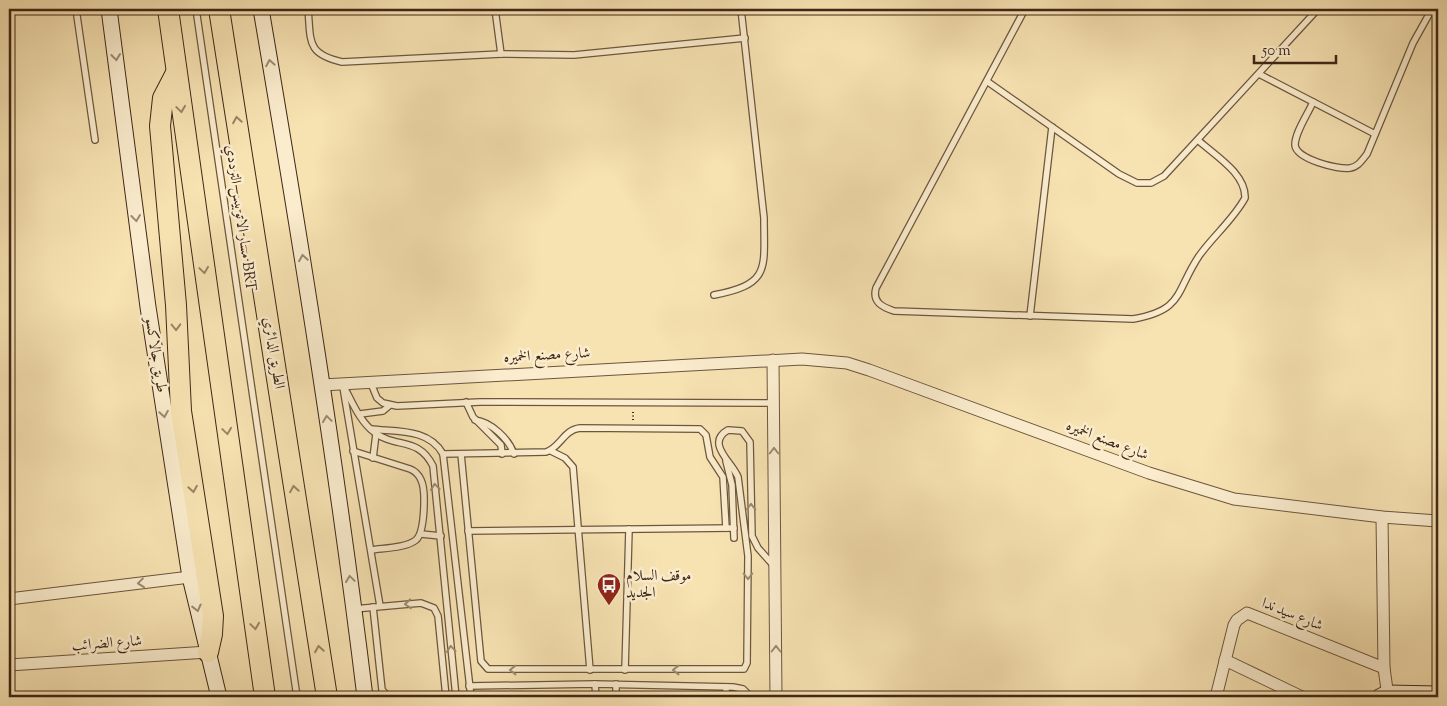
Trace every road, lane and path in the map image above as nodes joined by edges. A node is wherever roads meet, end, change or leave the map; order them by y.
1 (76, 9) edge
2 (109, 9) edge
3 (168, 9) edge
4 (196, 9) edge
5 (220, 9) edge
6 (261, 9) edge
7 (308, 9) edge
8 (495, 9) edge
9 (742, 9) edge
10 (1025, 9) edge
11 (1318, 9) edge
12 (1432, 9) edge
13 (745, 38) junction
14 (501, 54) junction
15 (176, 73) junction
16 (1260, 74) junction
17 (988, 82) junction
18 (1314, 102) junction
19 (1052, 127) junction
20 (1375, 134) junction
21 (95, 140) dead end
22 (1199, 140) junction
23 (714, 295) dead end
24 (1030, 316) junction
25 (773, 360) junction
26 (370, 381) junction
27 (342, 383) junction
28 (322, 385) junction
29 (466, 402) junction
30 (634, 402) junction
31 (774, 403) junction
32 (390, 406) junction
33 (360, 414) junction
34 (475, 420) junction
35 (632, 428) junction
36 (370, 429) junction
37 (376, 434) junction
38 (353, 451) junction
39 (551, 451) junction
40 (443, 454) junction
41 (461, 454) junction
42 (502, 454) junction
43 (514, 454) junction
44 (373, 458) junction
45 (725, 458) junction
46 (733, 497) junction
47 (740, 497) junction
48 (1382, 517) junction
49 (1438, 521) edge
50 (726, 528) junction
51 (734, 528) junction
52 (629, 529) junction
53 (468, 530) junction
54 (577, 530) junction
55 (420, 534) junction
56 (440, 536) junction
57 (734, 538) dead end
58 (371, 550) junction
59 (775, 566) junction
60 (190, 577) junction
61 (9, 599) edge
62 (380, 606) junction
63 (373, 607) junction
64 (354, 609) junction
65 (208, 652) junction
66 (1226, 660) junction
67 (9, 665) edge
68 (1384, 668) junction
69 (590, 670) junction
70 (625, 670) junction
71 (595, 684) junction
72 (616, 684) junction
73 (469, 686) junction
74 (726, 687) junction
75 (1438, 694) edge
76 (1385, 696) edge
77 (219, 697) edge
78 (265, 697) edge
79 (297, 697) edge
80 (327, 697) edge
81 (365, 697) edge
82 (401, 697) edge
83 (446, 697) edge
84 (456, 697) edge
85 (470, 697) edge
86 (596, 697) edge
87 (616, 697) edge
88 (726, 697) edge
89 (751, 697) edge
90 (776, 697) edge
91 (1216, 697) edge
92 (1302, 697) edge

1 - 21 lane
2 -> 60 street, طريق جالاكسو
3 - 15 highway
4 - 79 lane, مسار الاتوبيس الترددي BRT
80 -> 5 highway, الطريق الدائري
28 -> 6 street
7 - 14 lane
8 - 14 lane
9 - 13 lane
10 - 17 lane
11 - 16 lane
12 - 20 lane
13 - 14 lane
13 - 23 lane
15 -> 65 highway
15 -> 78 highway
16 - 18 lane
16 - 22 lane
17 - 19 lane
17 - 24 lane
18 - 20 lane
18 - 20 lane
19 - 22 lane
19 - 24 lane
22 - 24 lane
25 - 26 street, شارع مصنع الخميره
25 - 31 street
25 - 48 street, شارع مصنع الخميره
26 - 27 street, شارع مصنع الخميره
26 - 32 lane
27 - 28 street, شارع مصنع الخميره
27 - 33 lane
27 - 38 lane
64 -> 28 street
29 - 30 lane
29 - 32 lane
29 - 34 lane
30 - 31 lane
30 - 35 path
59 -> 31 street
32 - 33 lane
33 - 36 lane
34 - 42 lane
34 - 43 lane
35 - 39 lane
35 - 50 lane
36 - 37 lane
36 - 40 lane
37 - 44 lane
56 -> 37 lane
38 - 44 lane
38 - 58 lane
39 - 43 lane
39 - 54 lane
40 - 41 lane
40 - 73 lane
41 - 42 lane
41 - 53 lane
42 - 43 lane
44 - 55 lane
45 - 46 lane
45 - 47 lane
59 -> 45 lane
46 - 47 lane
46 - 51 lane
47 -> 70 lane
48 - 49 street, شارع مصنع الخميره
48 - 68 street
50 - 51 lane
50 - 52 lane
51 - 57 lane
52 - 54 lane
52 - 70 lane
53 - 54 lane
69 -> 53 lane
54 - 69 lane
55 - 56 lane
55 - 58 lane
84 -> 56 lane
58 - 62 lane
90 -> 59 street
60 -> 61 street
60 -> 65 street, طريق جالاكسو
62 - 63 lane
83 -> 62 lane
63 - 64 lane
63 - 82 lane
64 - 81 street
65 - 67 street, شارع الضرائب
65 - 77 street, طريق جالاكسو
66 - 68 street, شارع سيد ندا
66 - 91 street, شارع سيد ندا
66 - 92 street
68 - 76 street
69 - 70 lane
71 - 72 lane
71 - 73 lane
71 - 86 lane
72 - 74 lane
72 - 87 lane
73 - 85 lane
74 - 88 lane
74 - 89 lane
75 - 76 street

